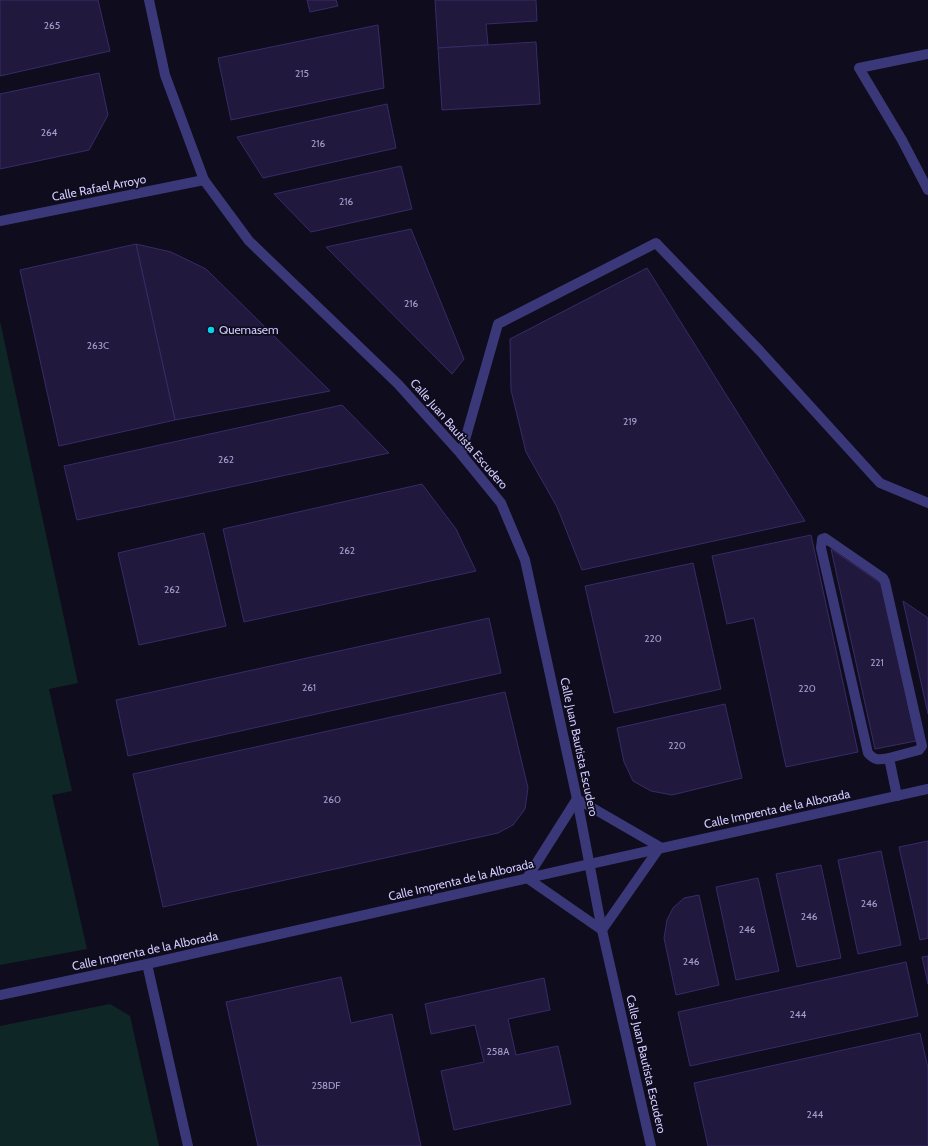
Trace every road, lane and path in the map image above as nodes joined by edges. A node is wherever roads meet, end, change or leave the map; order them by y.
1 (149, 0) edge
2 (928, 54) edge
3 (204, 180) junction
4 (928, 190) edge
5 (0, 220) edge
6 (461, 454) junction
7 (928, 503) edge
8 (889, 758) junction
9 (928, 789) edge
10 (897, 796) junction
11 (577, 799) junction
12 (660, 847) junction
13 (590, 864) junction
14 (527, 878) junction
15 (602, 930) junction
16 (147, 964) junction
17 (0, 996) edge
18 (188, 1146) edge
19 (651, 1146) edge

1 - 3 street, Calle Juan Bautista Escudero
2 - 4 street
3 - 5 street, Calle Rafael Arroyo
3 - 6 street, Calle Juan Bautista Escudero
6 - 7 street
6 - 11 street, Calle Juan Bautista Escudero
8 - 8 street
8 - 10 street
9 - 10 street, Calle Imprenta de la Alborada
10 - 12 street, Calle Imprenta de la Alborada
11 - 12 street
11 - 13 street, Calle Juan Bautista Escudero
11 - 14 street
12 - 13 street, Calle Imprenta de la Alborada
12 - 15 street
13 - 14 street, Calle Imprenta de la Alborada
13 - 15 street, Calle Juan Bautista Escudero
14 - 15 street
14 - 16 street, Calle Imprenta de la Alborada
15 - 19 street, Calle Juan Bautista Escudero
16 - 17 street, Calle Imprenta de la Alborada
16 - 18 street

